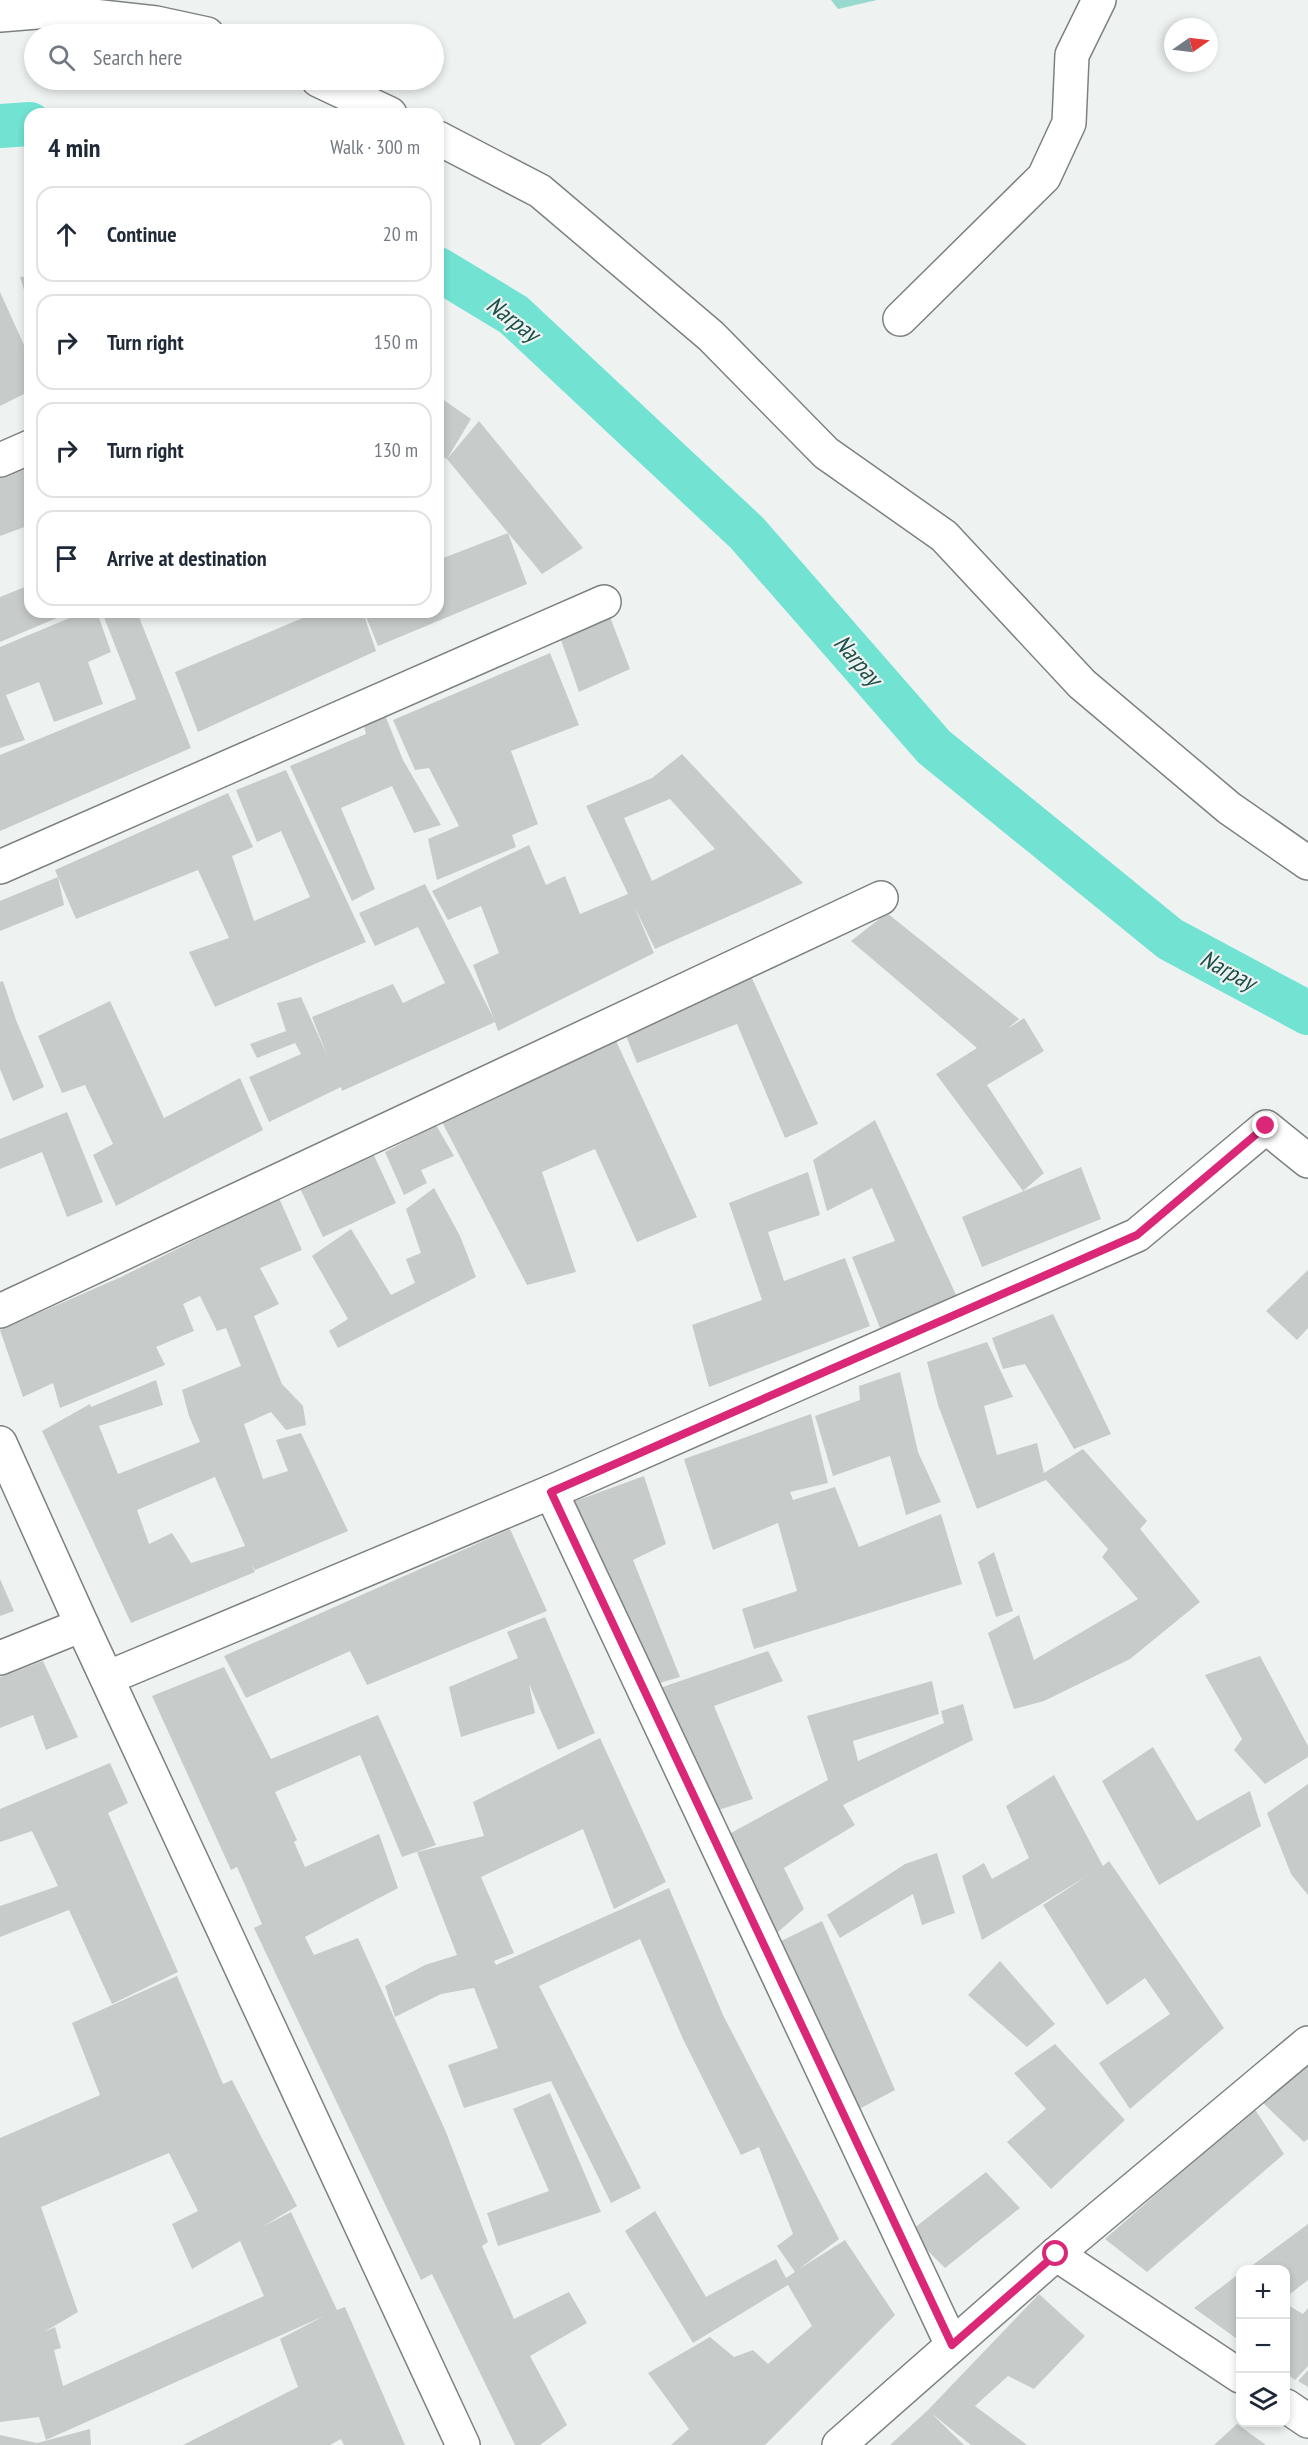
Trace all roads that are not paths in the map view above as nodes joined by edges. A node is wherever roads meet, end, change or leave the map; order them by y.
1 (1099, 0) edge
2 (0, 15) edge
3 (156, 24) edge
4 (339, 90) edge
5 (377, 108) edge
6 (444, 141) edge
7 (900, 319) dead end
8 (24, 449) edge
9 (0, 459) edge
10 (604, 602) dead end
11 (1308, 863) edge
12 (0, 867) edge
13 (881, 898) dead end
14 (1308, 1161) edge
15 (0, 1311) edge
16 (0, 1443) edge
17 (551, 1492) junction
18 (82, 1625) junction
19 (0, 1658) edge
20 (106, 1678) junction
21 (1308, 2043) edge
22 (1056, 2254) junction
23 (952, 2345) junction
24 (1236, 2373) edge
25 (1290, 2409) edge
26 (1308, 2421) edge
27 (462, 2445) edge
28 (839, 2445) edge

1 - 7 street
2 - 3 street
4 - 5 street
6 - 11 street
8 - 9 street
10 - 12 street
13 - 15 street
14 - 17 street
16 - 18 street
17 - 20 street
17 - 23 street
18 - 19 street
18 - 20 street
20 - 27 street
21 - 22 street
22 - 23 street
22 - 24 street
23 - 28 street
25 - 26 street

